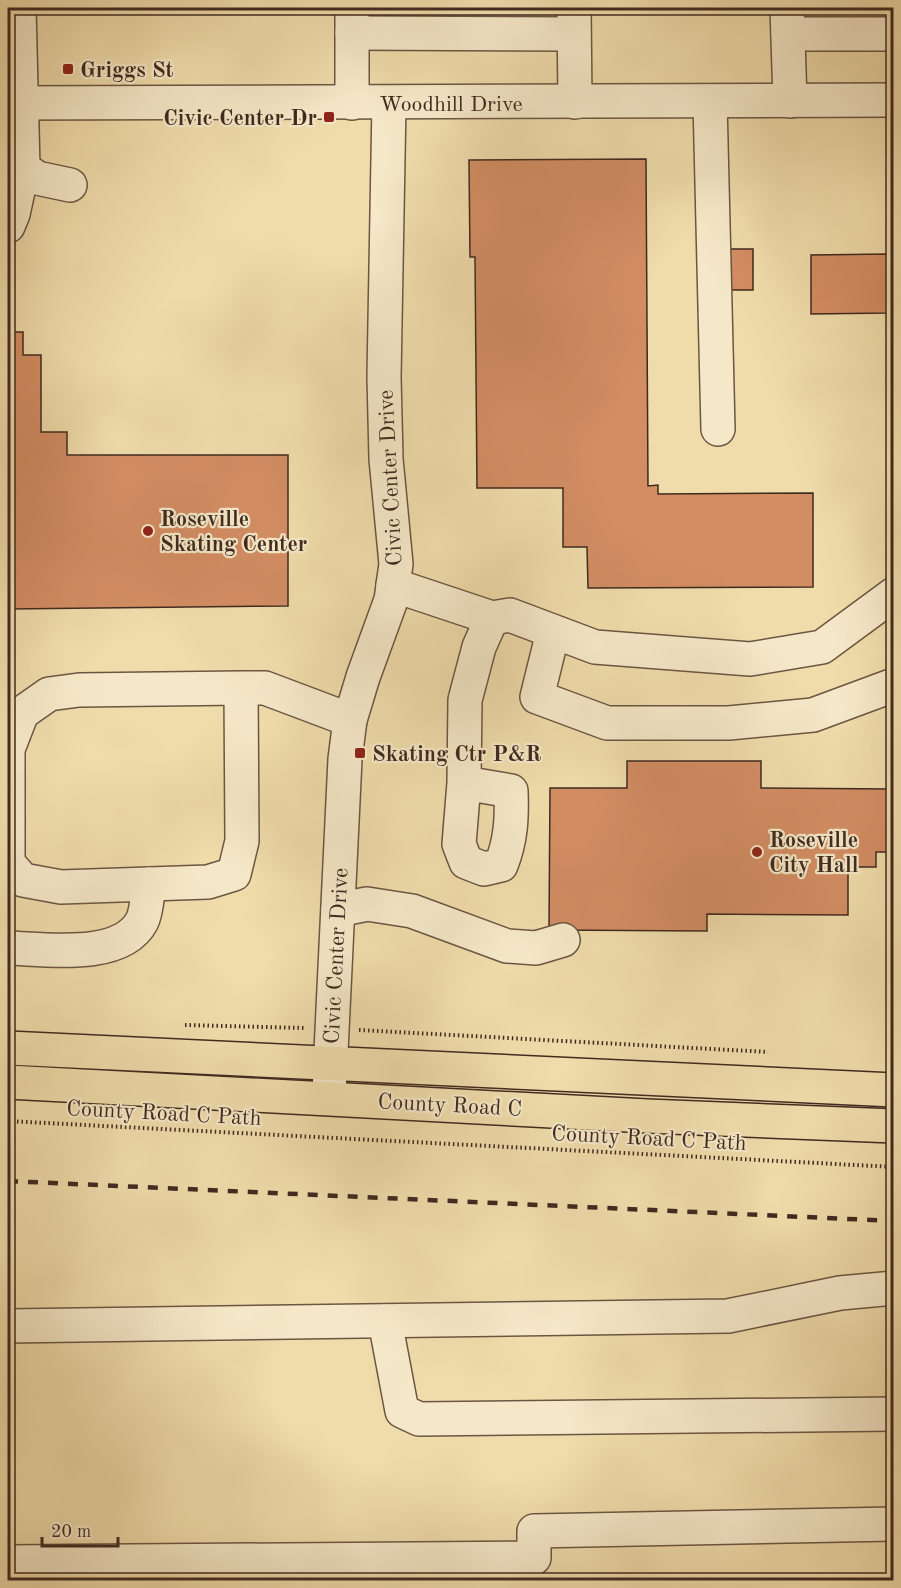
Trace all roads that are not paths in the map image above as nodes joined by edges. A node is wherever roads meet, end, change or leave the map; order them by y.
1 (19, 8) edge
2 (352, 20) edge
3 (574, 21) edge
4 (787, 21) edge
5 (894, 34) edge
6 (894, 100) edge
7 (710, 101) junction
8 (790, 101) junction
9 (575, 102) junction
10 (14, 103) edge
11 (352, 103) junction
12 (389, 103) junction
13 (22, 168) junction
14 (70, 185) dead end
15 (8, 225) edge
16 (718, 429) dead end
17 (393, 585) junction
18 (894, 594) edge
19 (492, 618) junction
20 (553, 632) junction
21 (894, 685) edge
22 (241, 688) junction
23 (350, 720) junction
24 (8, 749) edge
25 (464, 783) dead end
26 (149, 884) junction
27 (338, 910) junction
28 (563, 940) dead end
29 (8, 948) edge
30 (8, 1048) edge
31 (331, 1063) junction
32 (8, 1082) edge
33 (894, 1090) edge
34 (328, 1098) junction
35 (894, 1126) edge
36 (894, 1288) edge
37 (385, 1321) junction
38 (8, 1326) edge
39 (894, 1414) edge
40 (894, 1524) edge
41 (8, 1562) edge
42 (477, 1569) edge

1 - 10 street
2 - 3 street
2 - 11 street
3 - 9 street
4 - 5 street
4 - 8 street
6 - 8 street, Woodhill Drive
7 - 8 street, Woodhill Drive
7 - 9 street, Woodhill Drive
7 - 16 street
9 - 12 street, Woodhill Drive
10 - 11 street, Woodhill Drive
10 - 13 street
11 - 12 street, Woodhill Drive
12 - 17 street, Civic Center Drive
13 - 14 street
13 - 15 street
17 - 19 street
17 - 23 street, Civic Center Drive
18 - 20 street
19 - 20 street
19 - 25 street
20 - 21 street
22 - 23 street
22 - 24 street
22 - 26 street
23 - 27 street, Civic Center Drive
24 - 26 street
26 - 29 street
27 - 28 street
27 - 31 street, Civic Center Drive
30 - 31 main road, County Road C
31 - 33 main road, County Road C
31 - 34 street, Civic Center Drive
32 - 34 main road, County Road C
34 - 35 main road, County Road C
36 - 37 street
37 - 38 street
37 - 39 street
40 - 42 street
41 - 42 street

